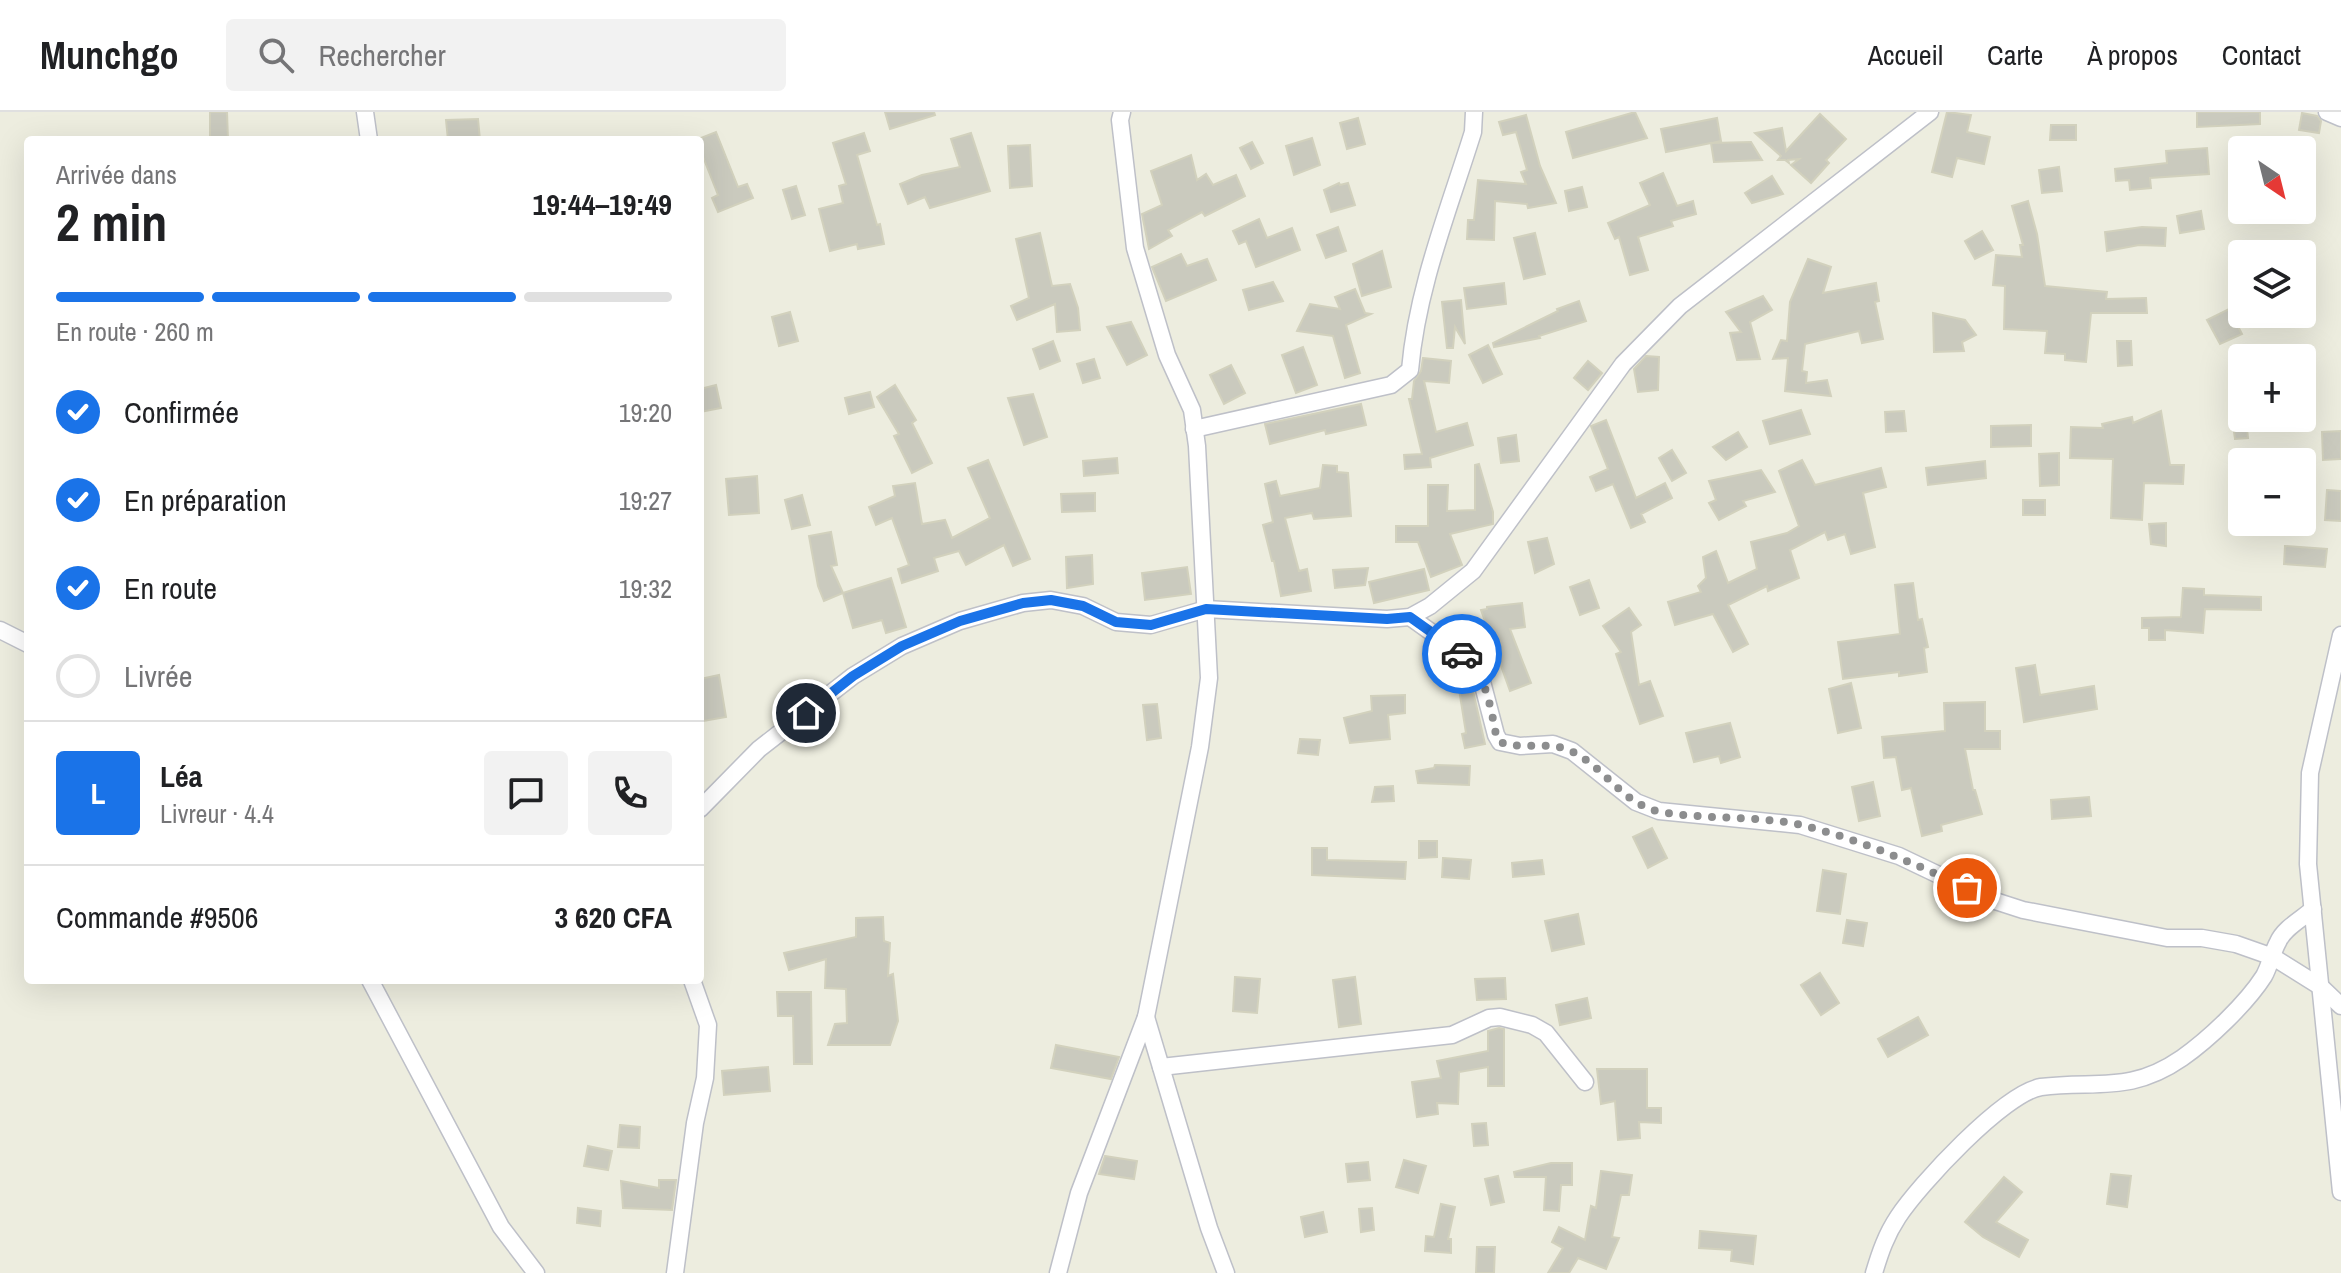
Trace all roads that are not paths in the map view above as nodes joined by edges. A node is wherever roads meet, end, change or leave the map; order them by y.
1 (365, 112) edge
2 (1122, 112) edge
3 (1474, 112) edge
4 (1930, 112) edge
5 (2327, 112) edge
6 (2341, 118) edge
7 (368, 136) edge
8 (1194, 429) junction
9 (1206, 609) junction
10 (1410, 617) junction
11 (0, 630) edge
12 (2341, 635) edge
13 (24, 642) edge
14 (704, 805) edge
15 (2313, 909) junction
16 (2273, 957) junction
17 (372, 984) edge
18 (693, 984) edge
19 (2321, 987) junction
20 (2341, 1006) edge
21 (1146, 1017) junction
22 (1161, 1067) junction
23 (1585, 1082) dead end
24 (2341, 1192) edge
25 (536, 1273) edge
26 (675, 1273) edge
27 (1058, 1273) edge
28 (1226, 1273) edge
29 (1874, 1273) edge

1 - 7 street
2 - 8 street
3 - 8 street
4 - 10 street
5 - 6 street
8 - 9 street
9 - 10 street
9 - 14 street
9 - 21 street
10 - 16 street
11 - 13 street
12 - 15 street
15 - 16 street
15 - 19 street
16 - 19 street
16 - 29 street
17 - 25 street
18 - 26 street
19 - 20 street
19 - 24 street
21 - 22 street
21 - 27 street
22 - 23 street
22 - 28 street

